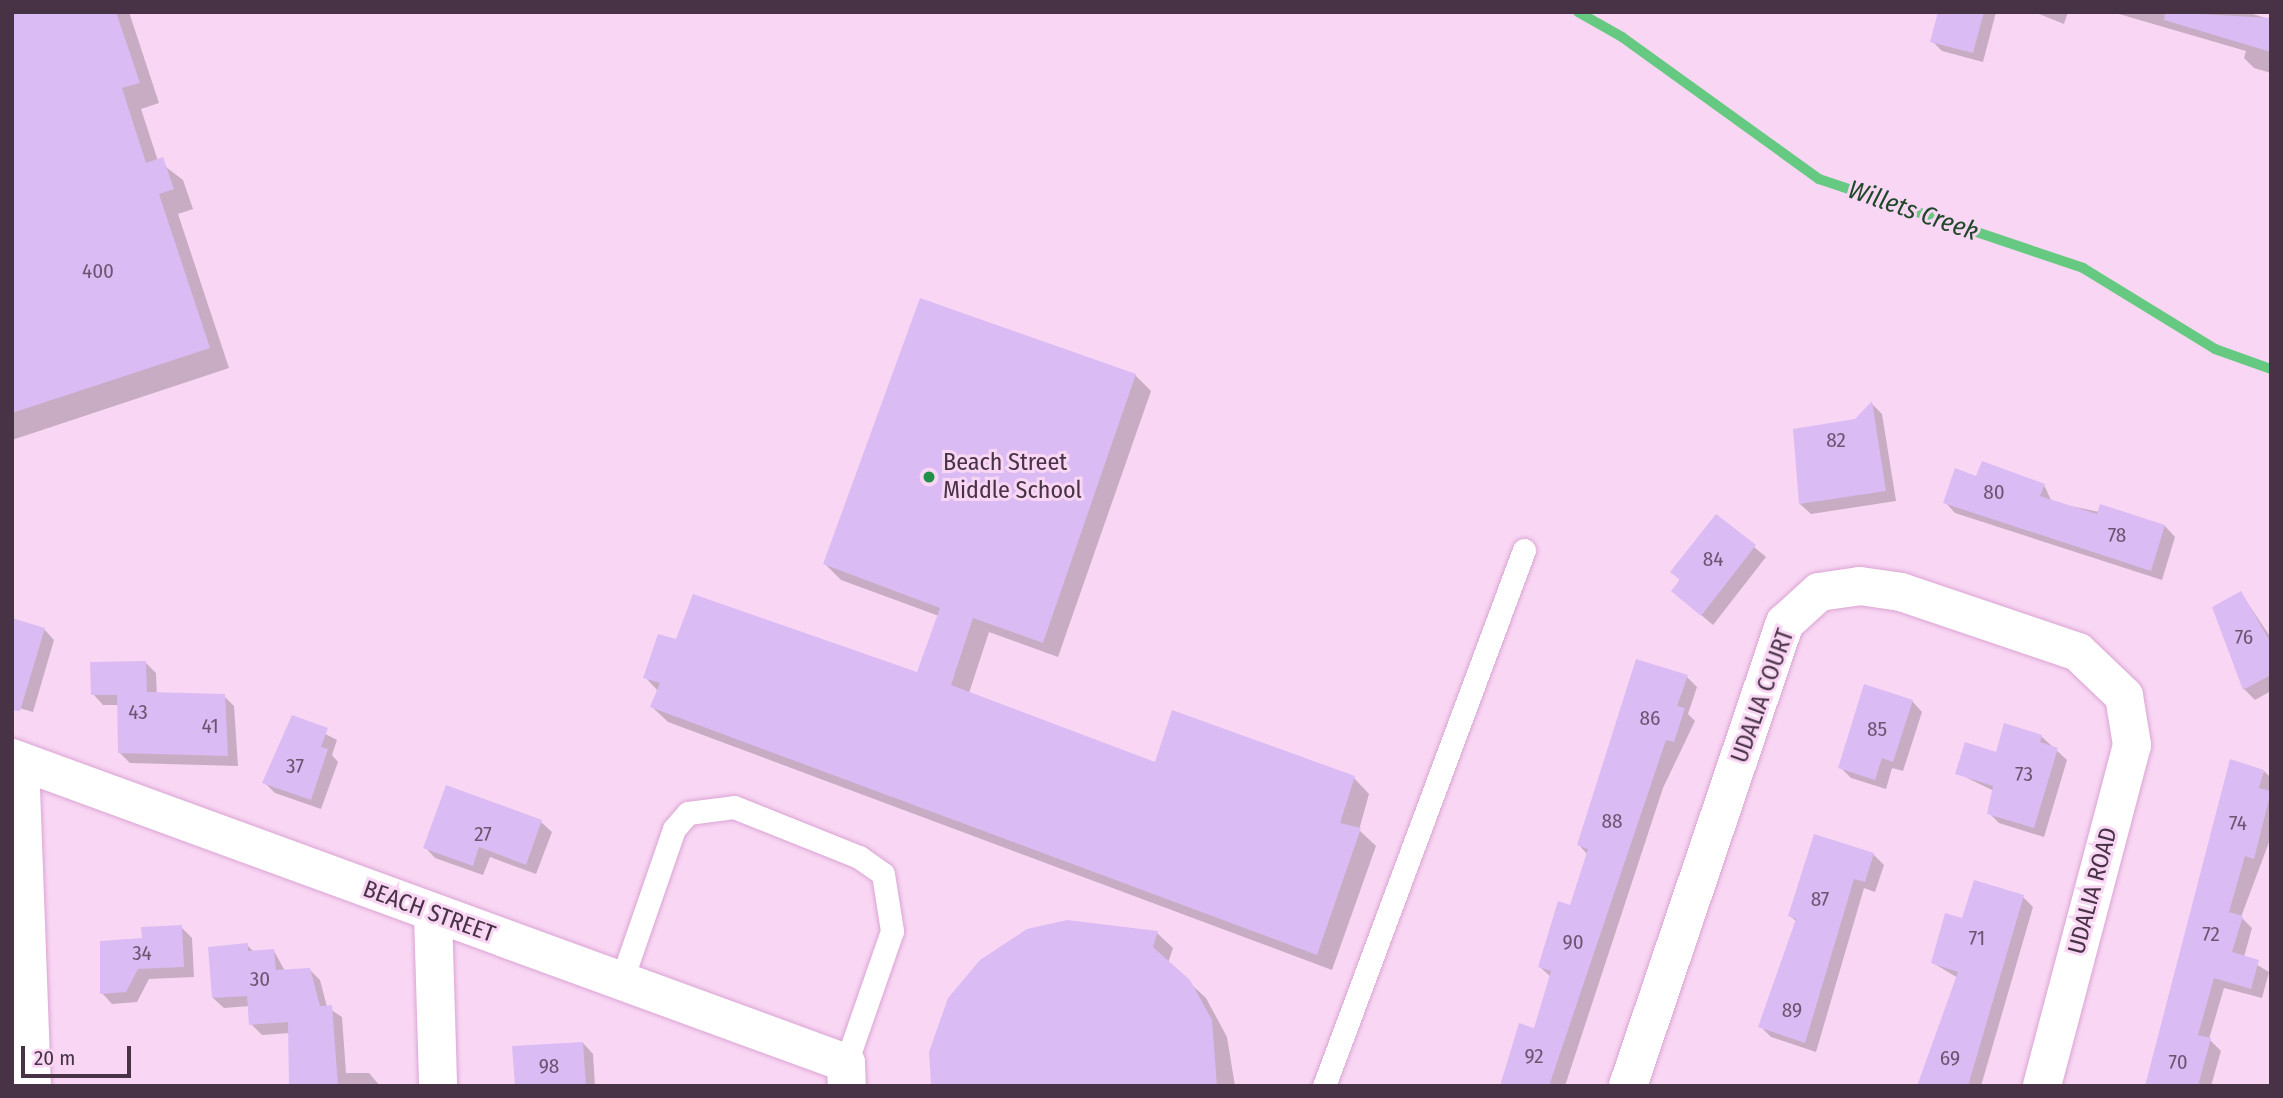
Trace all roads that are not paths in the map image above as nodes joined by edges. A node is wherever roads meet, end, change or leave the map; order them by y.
1 (1524, 550) dead end
2 (2124, 696) joint
3 (16, 759) edge
4 (433, 914) junction
5 (621, 982) junction
6 (847, 1074) edge
7 (32, 1086) edge
8 (438, 1086) edge
9 (1324, 1086) edge
10 (1628, 1086) edge
11 (2042, 1086) edge

1 - 9 lane
2 - 10 street, UDALIA COURT
2 - 11 street, UDALIA ROAD
3 - 4 street, BEACH STREET
3 - 7 street
4 - 5 street, BEACH STREET
4 - 8 street
5 - 6 street, BEACH STREET
5 - 6 lane

